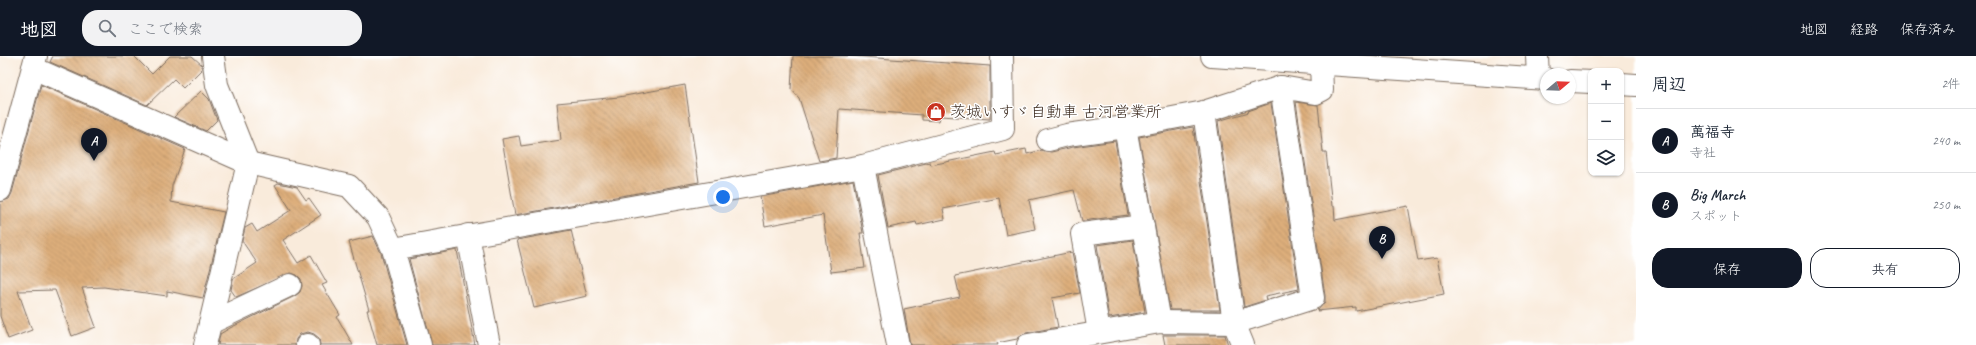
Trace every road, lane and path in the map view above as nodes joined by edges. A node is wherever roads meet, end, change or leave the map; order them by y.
1 (213, 56) edge
2 (1002, 56) edge
3 (1212, 56) edge
4 (1537, 56) edge
5 (34, 62) edge
6 (1322, 63) junction
7 (1540, 69) edge
8 (1540, 78) edge
9 (1576, 81) edge
10 (1588, 82) edge
11 (1624, 84) edge
12 (1636, 85) edge
13 (1281, 87) junction
14 (1204, 112) junction
15 (1125, 127) junction
16 (1048, 140) dead end
17 (248, 163) junction
18 (863, 166) junction
19 (0, 190) edge
20 (1143, 226) junction
21 (468, 235) junction
22 (393, 249) junction
23 (290, 285) dead end
24 (1160, 322) junction
25 (210, 323) junction
26 (1234, 323) junction
27 (1099, 332) junction
28 (1070, 341) edge
29 (205, 345) edge
30 (420, 345) edge
31 (490, 345) edge
32 (898, 345) edge
33 (1028, 345) edge
34 (1243, 345) edge

1 - 17 main road
2 - 18 main road
3 - 6 main road
4 - 7 main road
5 - 17 main road
5 - 19 main road
6 - 8 main road
6 - 13 main road
9 - 10 main road
11 - 12 main road
13 - 14 main road
13 - 26 main road
14 - 15 main road
14 - 26 main road
15 - 16 main road
15 - 20 main road
17 - 22 main road
17 - 25 main road
18 - 21 main road
18 - 32 main road
20 - 24 main road
20 - 27 main road
21 - 22 main road
21 - 31 main road
22 - 30 main road
23 - 25 main road
24 - 26 main road
24 - 27 main road
25 - 29 main road
26 - 34 main road
27 - 28 main road
28 - 33 main road

